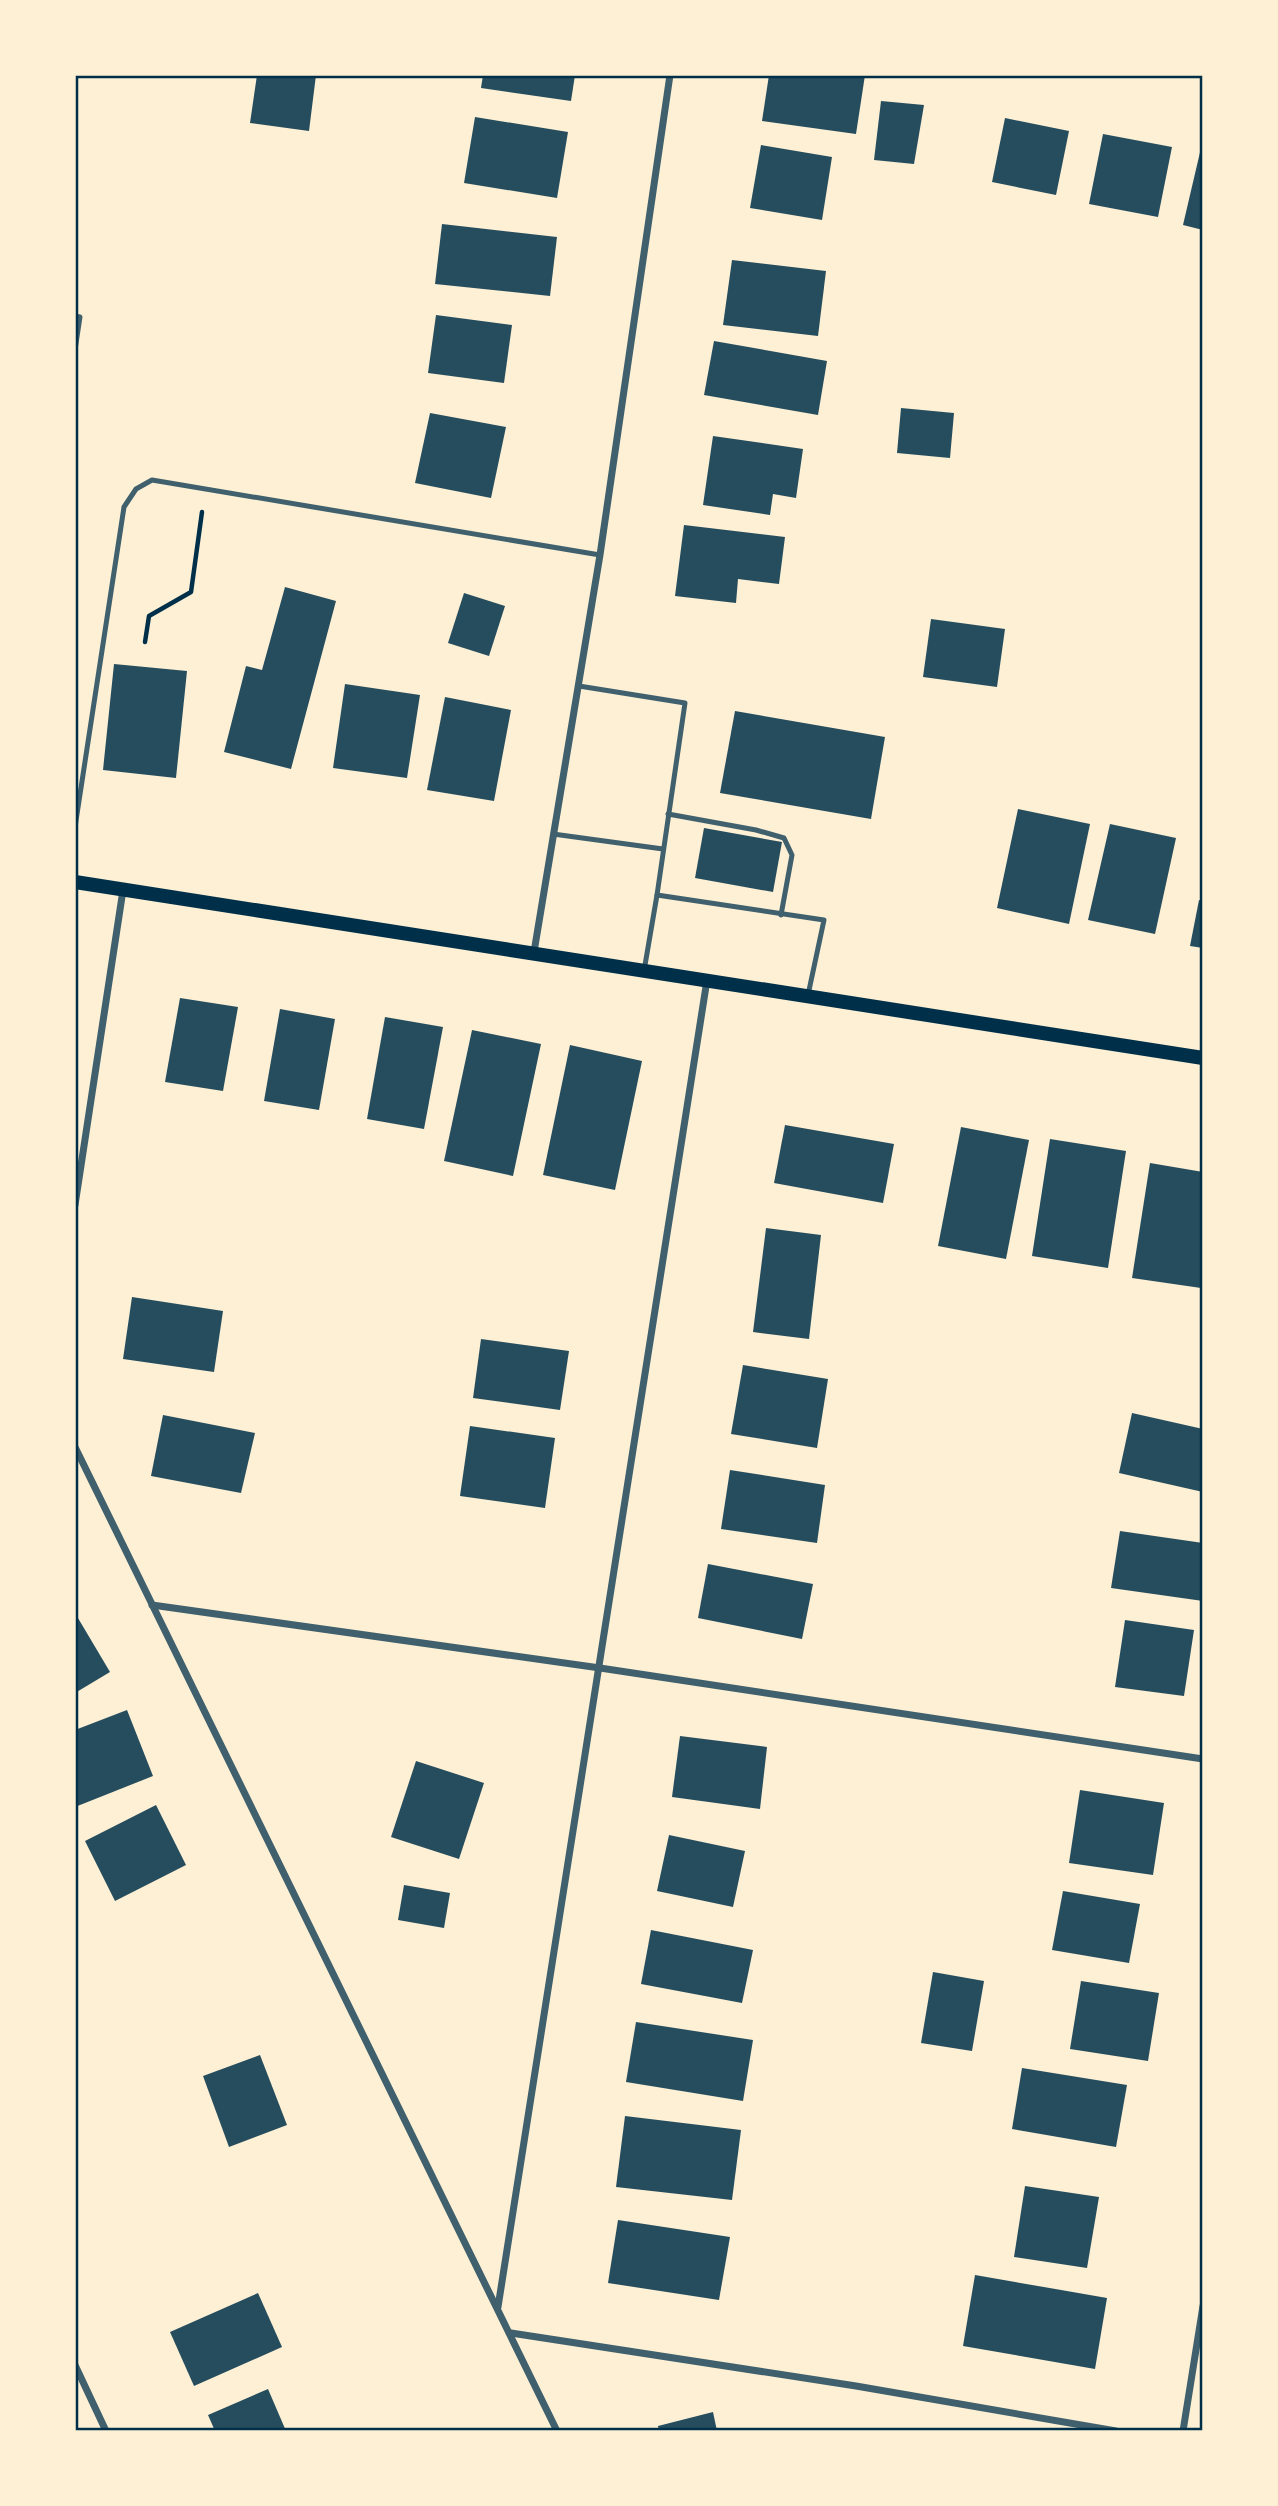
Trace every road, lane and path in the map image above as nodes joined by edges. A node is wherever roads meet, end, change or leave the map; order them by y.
1 (670, 75) edge
2 (75, 316) edge
3 (75, 350) edge
4 (202, 511) dead end
5 (600, 555) junction
6 (145, 642) dead end
7 (579, 686) junction
8 (668, 814) junction
9 (75, 827) edge
10 (553, 834) junction
11 (663, 849) junction
12 (75, 882) edge
13 (123, 890) junction
14 (657, 895) junction
15 (781, 915) junction
16 (534, 952) junction
17 (644, 971) junction
18 (707, 980) junction
19 (808, 995) junction
20 (1203, 1058) edge
21 (75, 1205) edge
22 (75, 1447) edge
23 (152, 1605) junction
24 (600, 1668) junction
25 (1203, 1759) edge
26 (1203, 2306) edge
27 (498, 2307) junction
28 (511, 2333) junction
29 (75, 2365) edge
30 (106, 2431) edge
31 (557, 2431) edge
32 (1116, 2431) edge
33 (1183, 2431) edge

1 - 5 street
2 - 3 lane
4 - 6 path
5 - 7 street
5 - 9 lane
7 - 8 lane
7 - 10 street
8 - 11 lane
8 - 15 lane
10 - 11 lane
10 - 16 street
11 - 14 lane
12 - 13 main road
13 - 16 main road
13 - 21 street
14 - 15 lane
14 - 17 lane
15 - 19 lane
16 - 17 main road
17 - 18 main road
18 - 19 main road
18 - 24 street
19 - 20 main road
22 - 23 street
23 - 24 street
23 - 27 street
24 - 25 street
24 - 27 street
26 - 33 street
27 - 28 street
28 - 31 street
28 - 32 street
29 - 30 street

